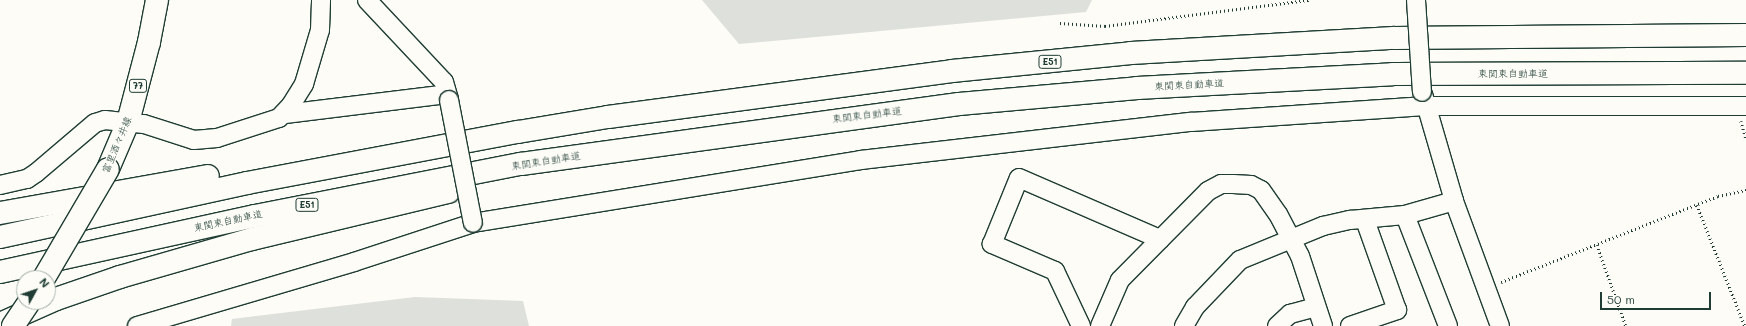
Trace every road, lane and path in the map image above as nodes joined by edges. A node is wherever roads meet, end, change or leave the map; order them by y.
1 (157, 0) edge
2 (321, 0) edge
3 (367, 0) edge
4 (1309, 0) edge
5 (1416, 0) edge
6 (1060, 22) dead end
7 (1746, 35) edge
8 (1746, 73) edge
9 (448, 97) junction
10 (1423, 99) junction
11 (1746, 106) edge
12 (285, 114) junction
13 (128, 122) junction
14 (616, 150) junction
15 (360, 160) junction
16 (0, 186) edge
17 (1746, 190) edge
18 (1454, 201) junction
19 (1697, 205) junction
20 (0, 213) edge
21 (1405, 215) junction
22 (1365, 220) junction
23 (473, 223) junction
24 (0, 237) edge
25 (1291, 238) junction
26 (1160, 239) junction
27 (1597, 245) junction
28 (49, 270) edge
29 (0, 272) edge
30 (1487, 287) junction
31 (1316, 307) junction
32 (24, 310) edge
33 (0, 324) edge
34 (13, 326) edge
35 (138, 326) edge
36 (1081, 326) edge
37 (1100, 326) edge
38 (1184, 326) edge
39 (1278, 326) edge
40 (1323, 326) edge
41 (1350, 326) edge
42 (1448, 326) edge
43 (1500, 326) edge
44 (1626, 326) edge
45 (1745, 326) edge

1 - 13 main road, 富里酒々井線 / 77
2 - 12 street
3 - 9 street
4 - 6 path
5 - 10 street, bridge
7 - 15 main road, E51
8 - 14 main road, 東関東自動車道 / E51
9 - 12 street
9 - 23 street, bridge
10 - 11 street
10 - 18 street
10 - 23 street
12 - 13 street
13 - 16 street
13 - 28 main road, 富里酒々井線 / 77, bridge
14 - 29 main road, 東関東自動車道 / E51
14 - 33 main road
15 - 20 main road
15 - 24 main road, E51
17 - 19 path
18 - 21 street
18 - 30 street
19 - 27 path
19 - 45 path
21 - 22 street
21 - 42 street
22 - 25 street
22 - 41 street
23 - 35 street
25 - 26 street
25 - 31 street
25 - 38 street
26 - 36 street
26 - 37 street
27 - 30 path
27 - 44 path
30 - 43 street
31 - 39 street
31 - 40 street
32 - 34 main road, bridge

